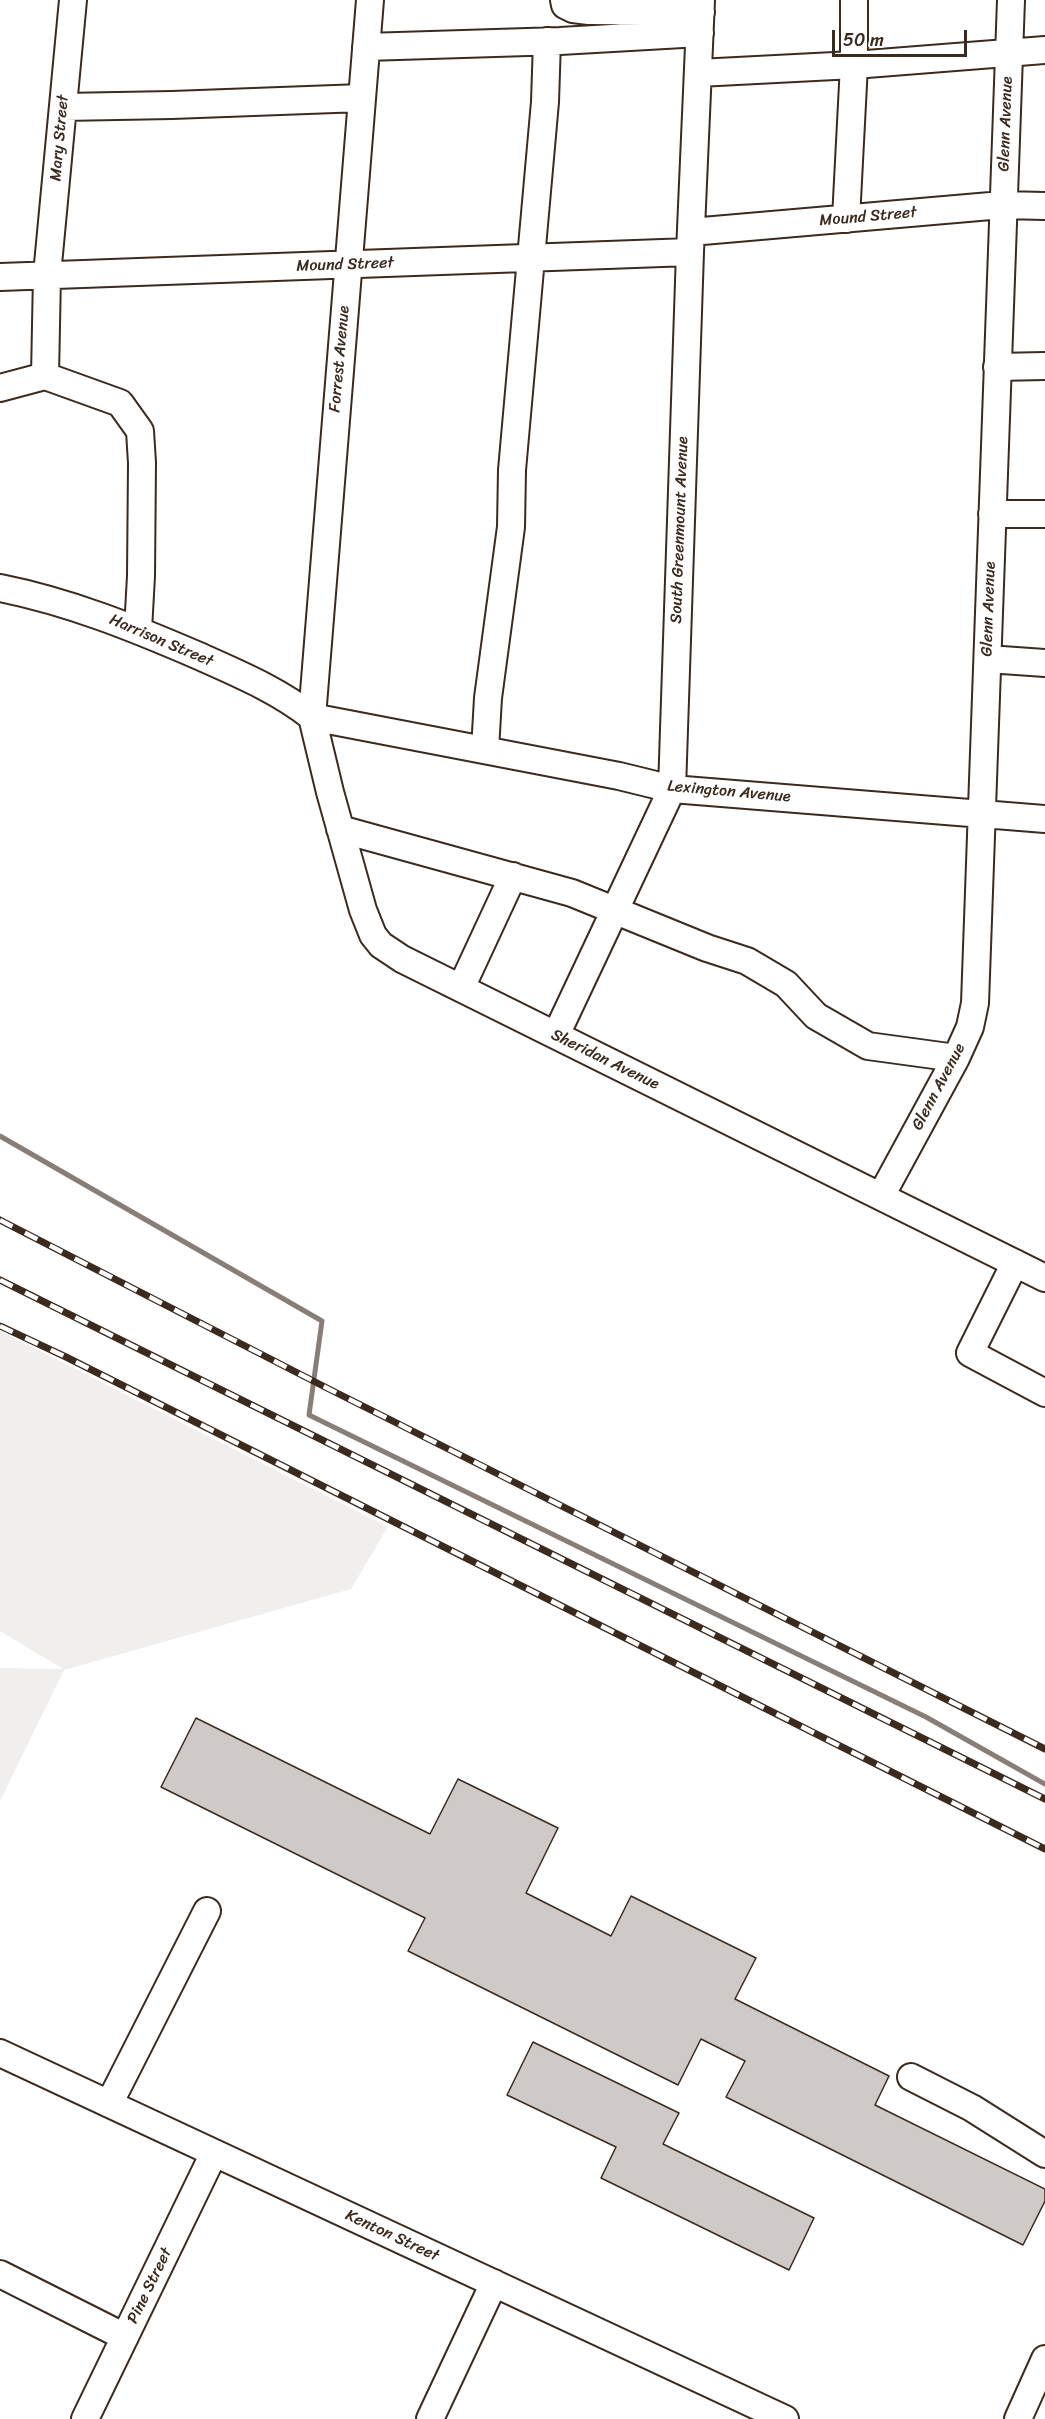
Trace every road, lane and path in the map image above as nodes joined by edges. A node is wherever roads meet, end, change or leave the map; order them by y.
1 (73, 0) edge
2 (370, 0) edge
3 (564, 0) edge
4 (854, 0) edge
5 (1011, 0) edge
6 (701, 15) edge
7 (547, 41) junction
8 (366, 47) junction
9 (1045, 50) edge
10 (1009, 53) junction
11 (854, 65) junction
12 (698, 73) junction
13 (362, 98) junction
14 (63, 107) junction
15 (1002, 206) junction
16 (1045, 206) edge
17 (846, 219) junction
18 (690, 242) junction
19 (531, 258) junction
20 (348, 265) junction
21 (47, 275) junction
22 (0, 277) edge
23 (1045, 366) edge
24 (997, 367) junction
25 (45, 376) junction
26 (0, 388) edge
27 (992, 514) junction
28 (1045, 514) edge
29 (0, 588) edge
30 (138, 630) junction
31 (987, 659) junction
32 (1045, 663) edge
33 (312, 717) junction
34 (485, 750) junction
35 (672, 789) junction
36 (983, 814) junction
37 (1045, 819) edge
38 (340, 829) junction
39 (513, 876) junction
40 (615, 910) junction
41 (461, 988) junction
42 (556, 1035) junction
43 (956, 1058) junction
44 (881, 1196) junction
45 (1015, 1263) junction
46 (1045, 1278) edge
47 (1045, 1393) edge
48 (207, 1911) dead end
49 (0, 2053) edge
50 (911, 2077) dead end
51 (109, 2104) junction
52 (214, 2153) junction
53 (1045, 2154) edge
54 (2, 2280) edge
55 (494, 2283) junction
56 (125, 2337) junction
57 (1045, 2359) edge
58 (777, 2417) edge
59 (85, 2419) edge
60 (430, 2419) edge
61 (1018, 2419) edge

1 - 14 street, Mary Street
2 - 8 street, Forrest Avenue
3 - 6 street
4 - 11 street
5 - 10 street, Glenn Avenue
6 - 7 street
6 - 12 street, South Greenmount Avenue
7 - 8 street
7 - 19 street
8 - 13 street, Forrest Avenue
9 - 10 street
10 - 11 street
10 - 15 street, Glenn Avenue
11 - 12 street
11 - 17 street
12 - 18 street, South Greenmount Avenue
13 - 14 street
13 - 20 street, Forrest Avenue
14 - 21 street, Mary Street
15 - 16 street, Mound Street
15 - 17 street, Mound Street
15 - 24 street, Glenn Avenue
17 - 18 street, Mound Street
18 - 19 street, Mound Street
18 - 35 street, South Greenmount Avenue
19 - 20 street, Mound Street
19 - 34 street
20 - 21 street, Mound Street
20 - 33 street, Forrest Avenue
21 - 22 street, Mound Street
21 - 25 street, Mary Street
23 - 24 street
24 - 27 street, Glenn Avenue
25 - 26 street
25 - 30 street
27 - 28 street
27 - 31 street, Glenn Avenue
29 - 30 street, Harrison Street
30 - 33 street, Harrison Street
31 - 32 street
31 - 36 street, Glenn Avenue
33 - 34 street, Lexington Avenue
33 - 38 street, Sheridan Avenue
34 - 35 street, Lexington Avenue
35 - 36 street, Lexington Avenue
35 - 40 street, South Greenmount Avenue
36 - 37 street, Lexington Avenue
36 - 43 street, Glenn Avenue
38 - 39 street
38 - 41 street, Sheridan Avenue
39 - 40 street
39 - 41 street
40 - 42 street, South Greenmount Avenue
40 - 43 street
41 - 42 street, Sheridan Avenue
42 - 44 street, Sheridan Avenue
43 - 44 street, Glenn Avenue
44 - 45 street, Sheridan Avenue
45 - 46 street, Sheridan Avenue
45 - 47 street
48 - 51 street
49 - 51 street, Kenton Street
50 - 53 street
51 - 52 street, Kenton Street
52 - 55 street, Kenton Street
52 - 56 street, Pine Street
54 - 56 street
55 - 58 street, Kenton Street
55 - 60 street
56 - 59 street, Pine Street
57 - 61 street

